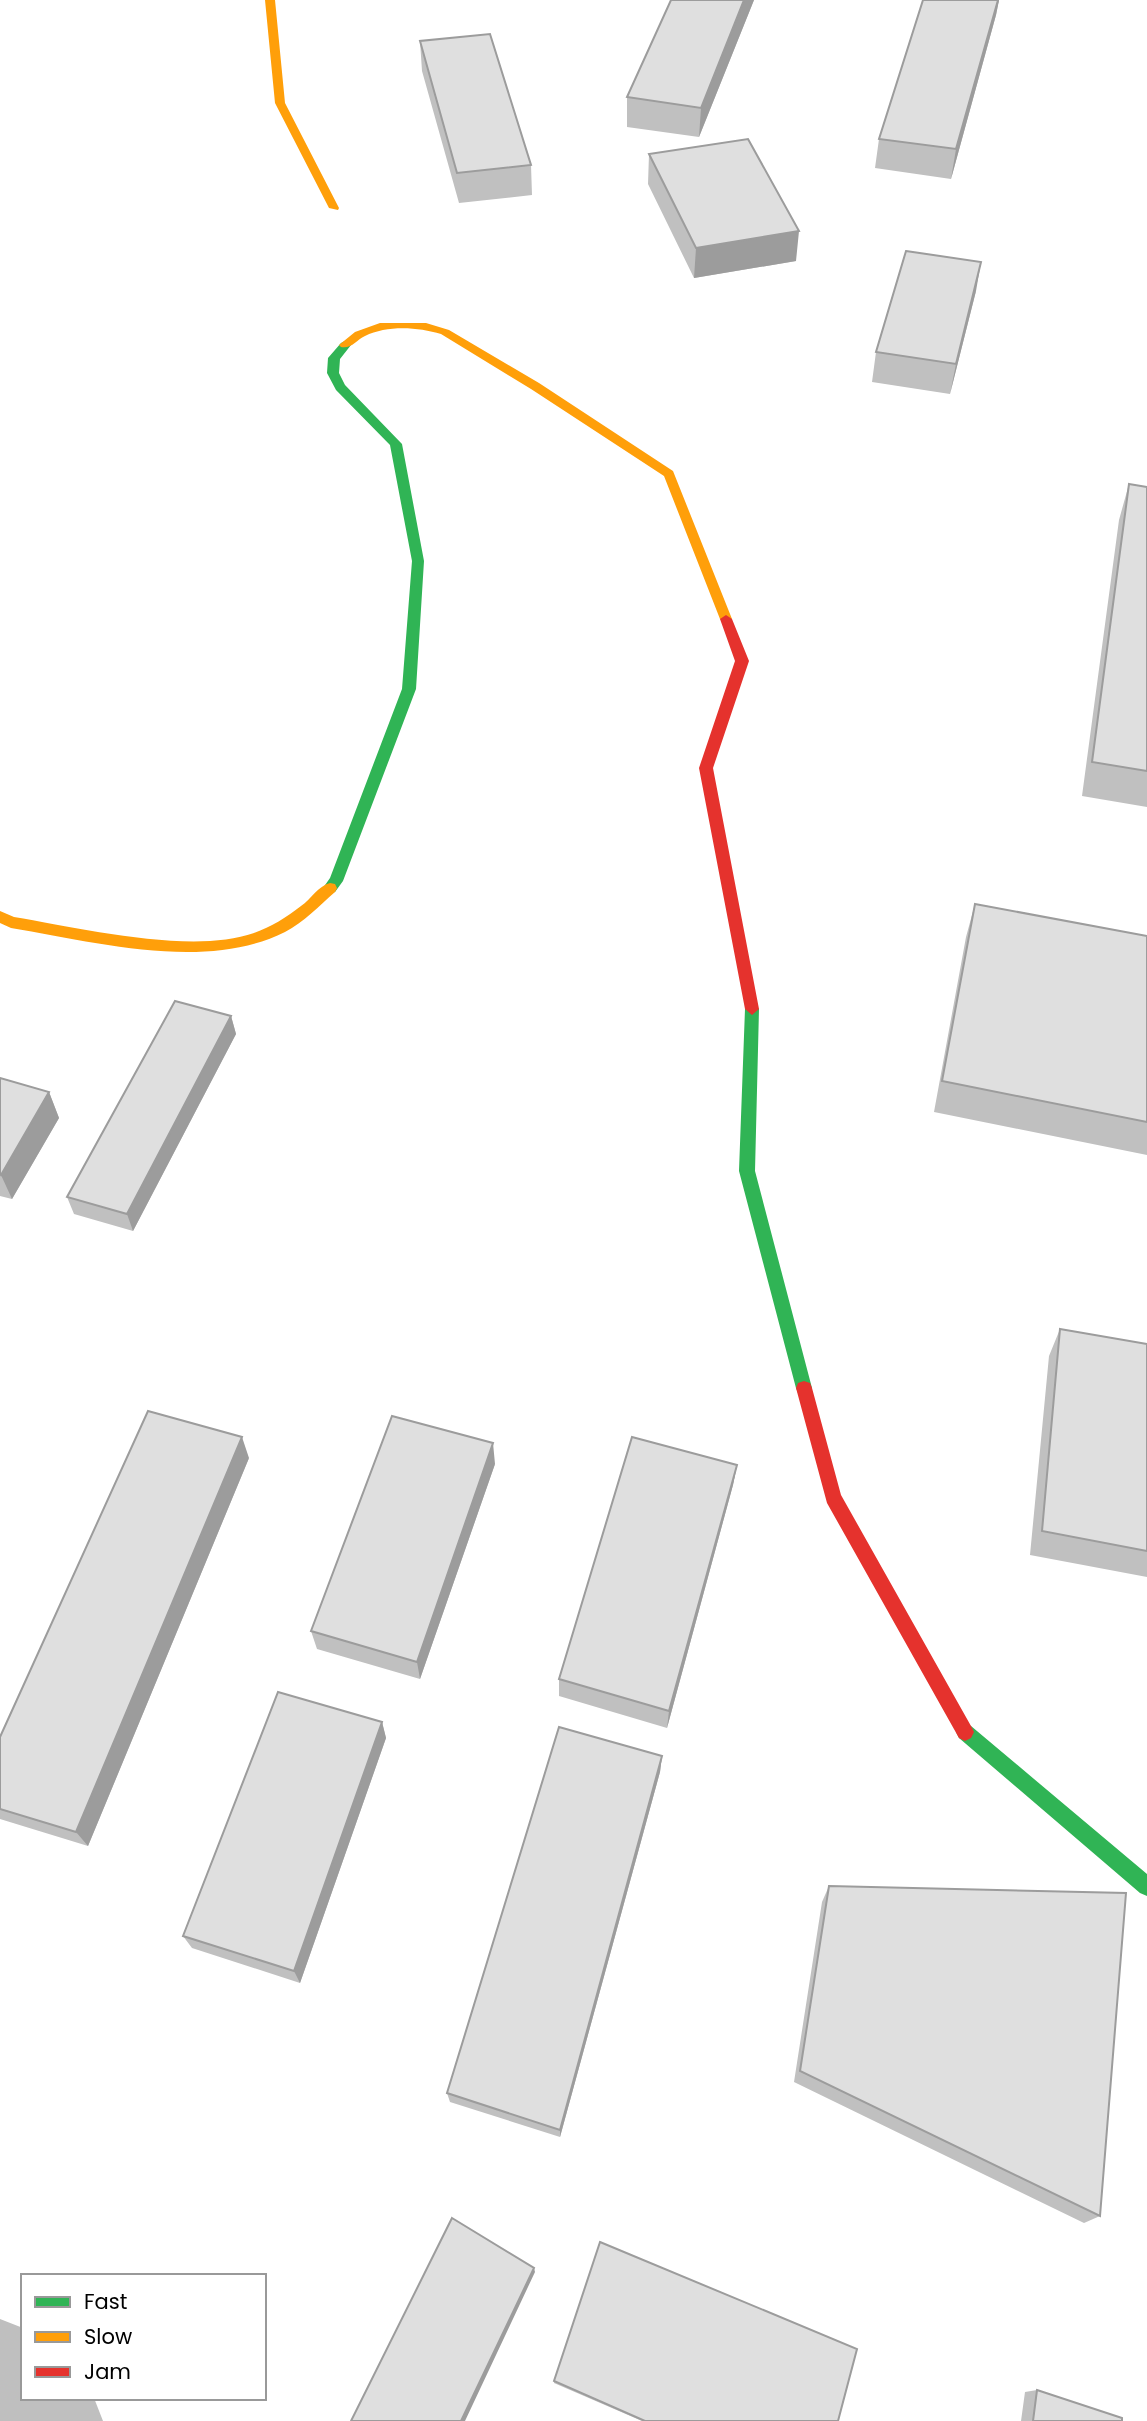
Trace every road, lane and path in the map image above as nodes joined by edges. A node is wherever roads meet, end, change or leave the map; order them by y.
1 (270, 0) edge
2 (334, 208) dead end
3 (0, 916) edge
4 (1147, 1886) edge

1 - 2 street
3 - 4 street

